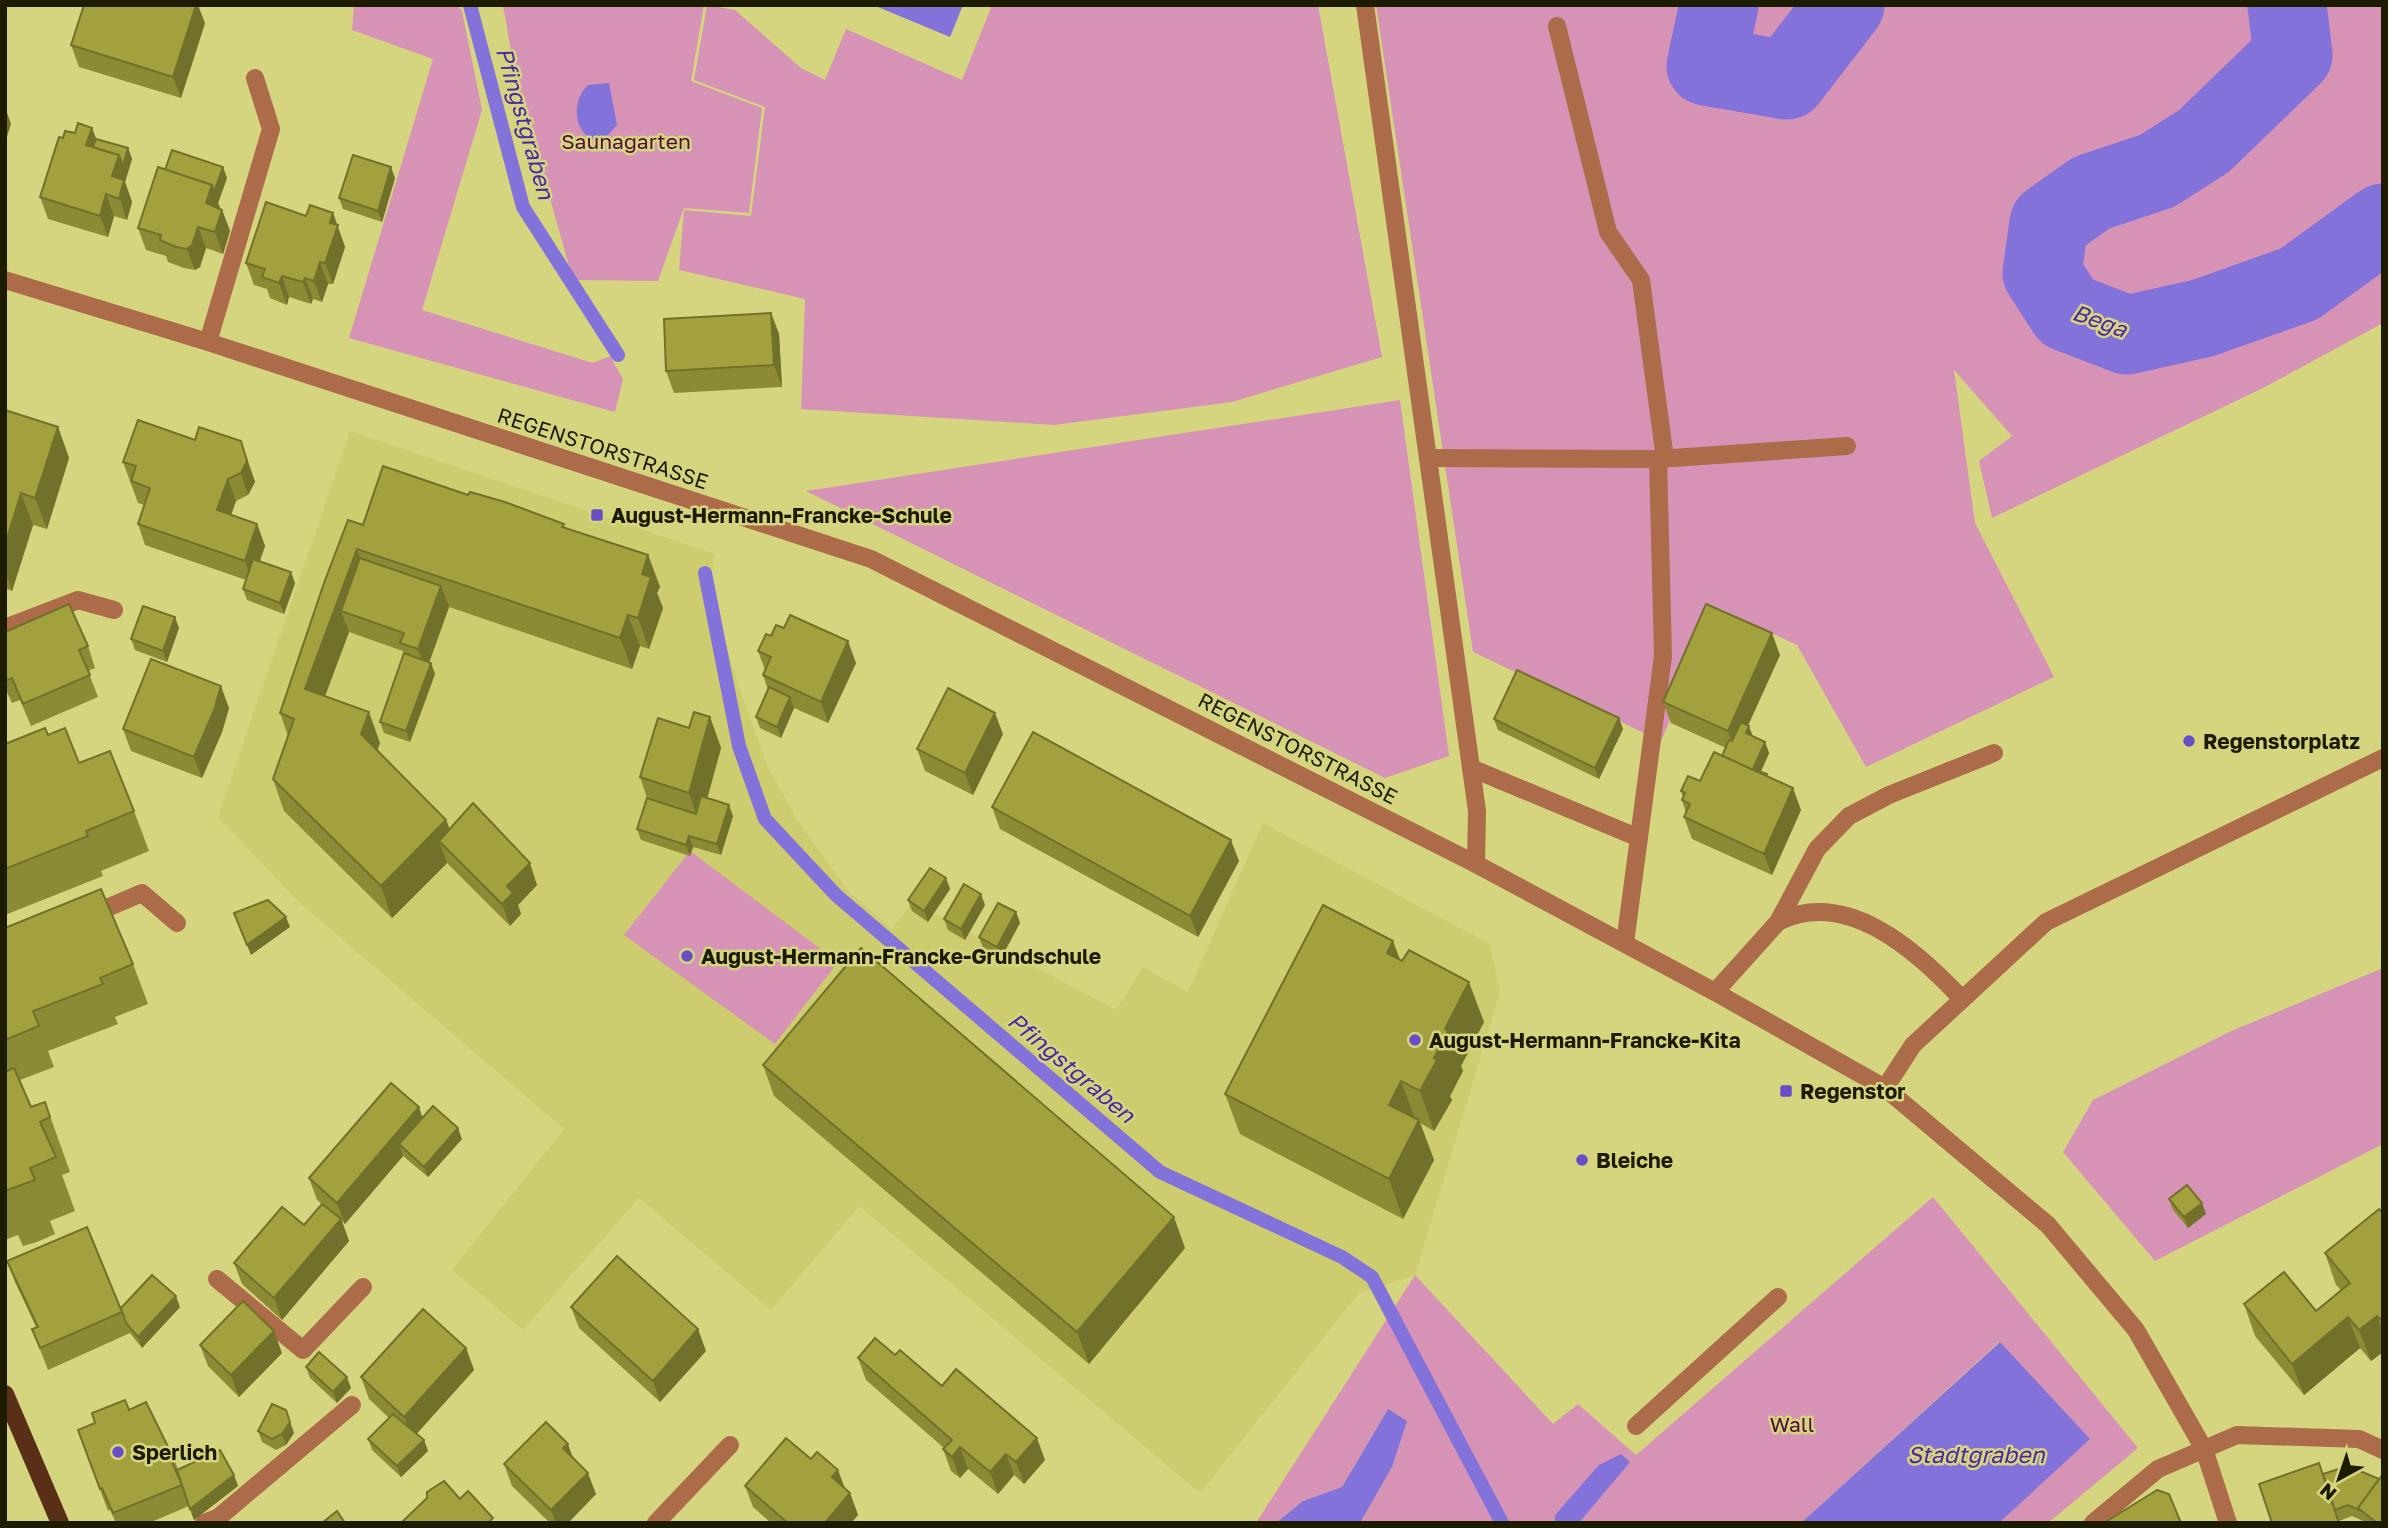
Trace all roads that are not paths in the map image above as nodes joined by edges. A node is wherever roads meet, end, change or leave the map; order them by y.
1 (1365, 5) edge
2 (1557, 26) dead end
3 (255, 78) dead end
4 (5, 280) edge
5 (208, 342) junction
6 (1847, 446) dead end
7 (1428, 458) junction
8 (1661, 459) junction
9 (114, 610) dead end
10 (5, 628) edge
11 (1994, 753) dead end
12 (2383, 758) edge
13 (1471, 768) junction
14 (1639, 838) junction
15 (1476, 864) junction
16 (1778, 922) junction
17 (177, 923) dead end
18 (67, 925) edge
19 (1625, 943) junction
20 (1715, 992) junction
21 (1962, 999) junction
22 (1885, 1088) junction
23 (217, 1279) dead end
24 (363, 1287) dead end
25 (1778, 1297) dead end
26 (5, 1394) edge
27 (352, 1405) dead end
28 (1636, 1426) dead end
29 (730, 1445) dead end
30 (2204, 1449) junction
31 (2383, 1450) edge
32 (60, 1523) edge
33 (204, 1523) edge
34 (656, 1523) edge
35 (2093, 1523) edge
36 (2228, 1523) edge

1 - 7 street
2 - 8 street
3 - 5 street
4 - 5 street, REGENSTORSTRASSE
5 - 15 street, REGENSTORSTRASSE
6 - 8 street
7 - 8 street
7 - 13 street
8 - 14 street
9 - 10 street
11 - 16 street
12 - 21 street
13 - 14 street
13 - 15 street
14 - 19 street
15 - 19 street, REGENSTORSTRASSE
16 - 20 street
16 - 21 street
17 - 18 street
19 - 20 street, REGENSTORSTRASSE
20 - 22 street, REGENSTORSTRASSE
21 - 22 street
22 - 30 street, REGENSTORSTRASSE
23 - 24 street
25 - 28 street
26 - 32 main road
27 - 33 street
29 - 34 street
30 - 31 street
30 - 35 street
30 - 36 street, REGENSTORSTRASSE

